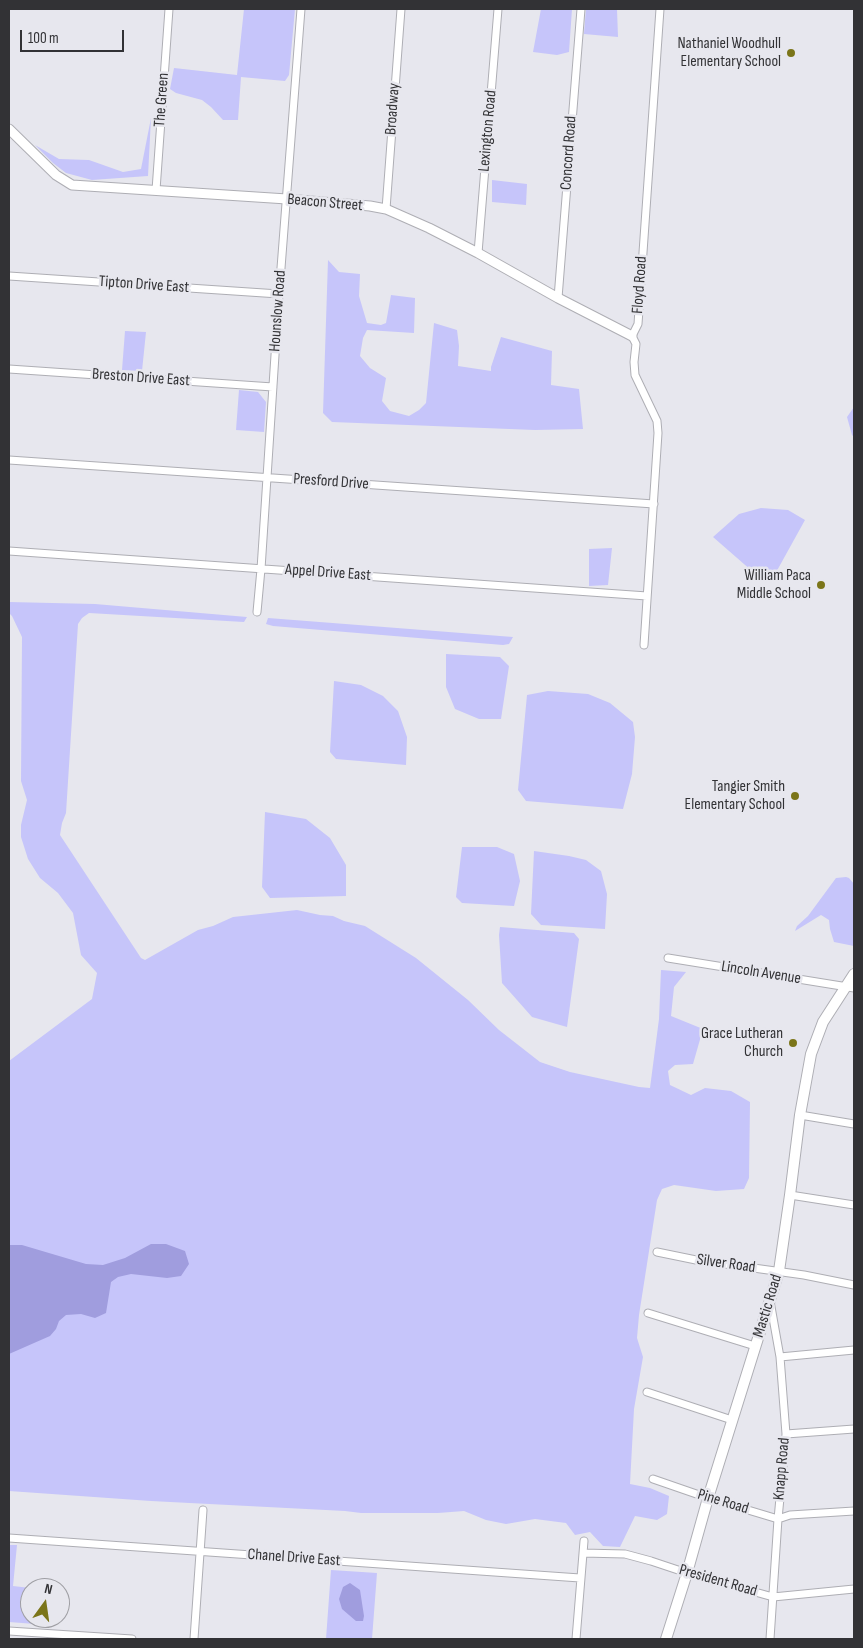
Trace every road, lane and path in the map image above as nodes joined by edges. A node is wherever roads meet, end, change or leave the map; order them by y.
1 (169, 9) edge
2 (301, 9) edge
3 (401, 9) edge
4 (498, 9) edge
5 (581, 9) edge
6 (660, 9) edge
7 (9, 128) edge
8 (156, 190) junction
9 (287, 200) junction
10 (386, 209) junction
11 (478, 254) junction
12 (9, 276) edge
13 (279, 294) junction
14 (558, 298) junction
15 (632, 336) junction
16 (9, 369) edge
17 (273, 387) junction
18 (9, 460) edge
19 (268, 478) junction
20 (654, 504) junction
21 (9, 551) edge
22 (261, 569) junction
23 (647, 596) junction
24 (257, 612) dead end
25 (644, 645) dead end
26 (668, 958) dead end
27 (854, 974) edge
28 (850, 987) edge
29 (800, 1115) junction
30 (854, 1124) edge
31 (790, 1195) junction
32 (854, 1205) edge
33 (657, 1252) dead end
34 (779, 1271) junction
35 (854, 1285) edge
36 (770, 1300) junction
37 (648, 1313) dead end
38 (755, 1346) junction
39 (854, 1350) edge
40 (780, 1358) junction
41 (647, 1392) dead end
42 (732, 1420) junction
43 (854, 1429) edge
44 (786, 1434) junction
45 (653, 1479) dead end
46 (708, 1498) junction
47 (203, 1510) dead end
48 (854, 1511) edge
49 (778, 1519) junction
50 (9, 1538) edge
51 (584, 1541) dead end
52 (200, 1552) junction
53 (583, 1552) junction
54 (687, 1574) junction
55 (580, 1578) junction
56 (854, 1589) edge
57 (773, 1597) junction
58 (9, 1631) edge
59 (132, 1639) edge
60 (194, 1639) edge
61 (576, 1639) edge
62 (666, 1639) edge
63 (770, 1639) edge

1 - 8 street, The Green
2 - 9 street, Hounslow Road
3 - 10 street, Broadway
4 - 11 street, Lexington Road
5 - 14 street, Concord Road
6 - 15 street, Floyd Road
7 - 8 street, Beacon Street
8 - 9 street, Beacon Street
9 - 10 street, Beacon Street
9 - 13 street, Hounslow Road
10 - 11 street, Beacon Street
11 - 14 street, Beacon Street
12 - 13 street, Tipton Drive East
13 - 17 street, Hounslow Road
14 - 15 street, Beacon Street
15 - 20 street, Floyd Road
16 - 17 street, Breston Drive East
17 - 19 street, Hounslow Road
18 - 19 street, Presford Drive
19 - 20 street, Presford Drive
19 - 22 street, Hounslow Road
20 - 23 street, Floyd Road
21 - 22 street, Appel Drive East
22 - 23 street, Appel Drive East
22 - 24 street, Hounslow Road
23 - 25 street, Floyd Road
26 - 28 street, Lincoln Avenue
27 - 28 main road, Mastic Road
28 - 29 main road, Mastic Road
29 - 30 street
29 - 31 main road, Mastic Road
31 - 32 street
31 - 34 main road, Mastic Road
33 - 34 street, Silver Road
34 - 35 street, Silver Road
34 - 36 main road, Mastic Road
36 - 38 main road, Mastic Road
36 - 40 street, Knapp Road
37 - 38 street
38 - 42 main road, Mastic Road
39 - 40 street
40 - 44 street, Knapp Road
41 - 42 street
42 - 46 main road, Mastic Road
43 - 44 street
44 - 49 street, Knapp Road
45 - 46 street, Pine Road
46 - 49 street, Pine Road
46 - 54 main road, Mastic Road
47 - 52 street
48 - 49 street, Pine Road
49 - 57 street, Knapp Road
50 - 52 street, Chanel Drive East
51 - 53 street
52 - 55 street, Chanel Drive East
52 - 60 street
53 - 54 street, President Road
53 - 55 street
54 - 57 street, President Road
54 - 62 main road, Mastic Road
55 - 61 street
56 - 57 street, President Road
57 - 63 street, Knapp Road
58 - 59 street

